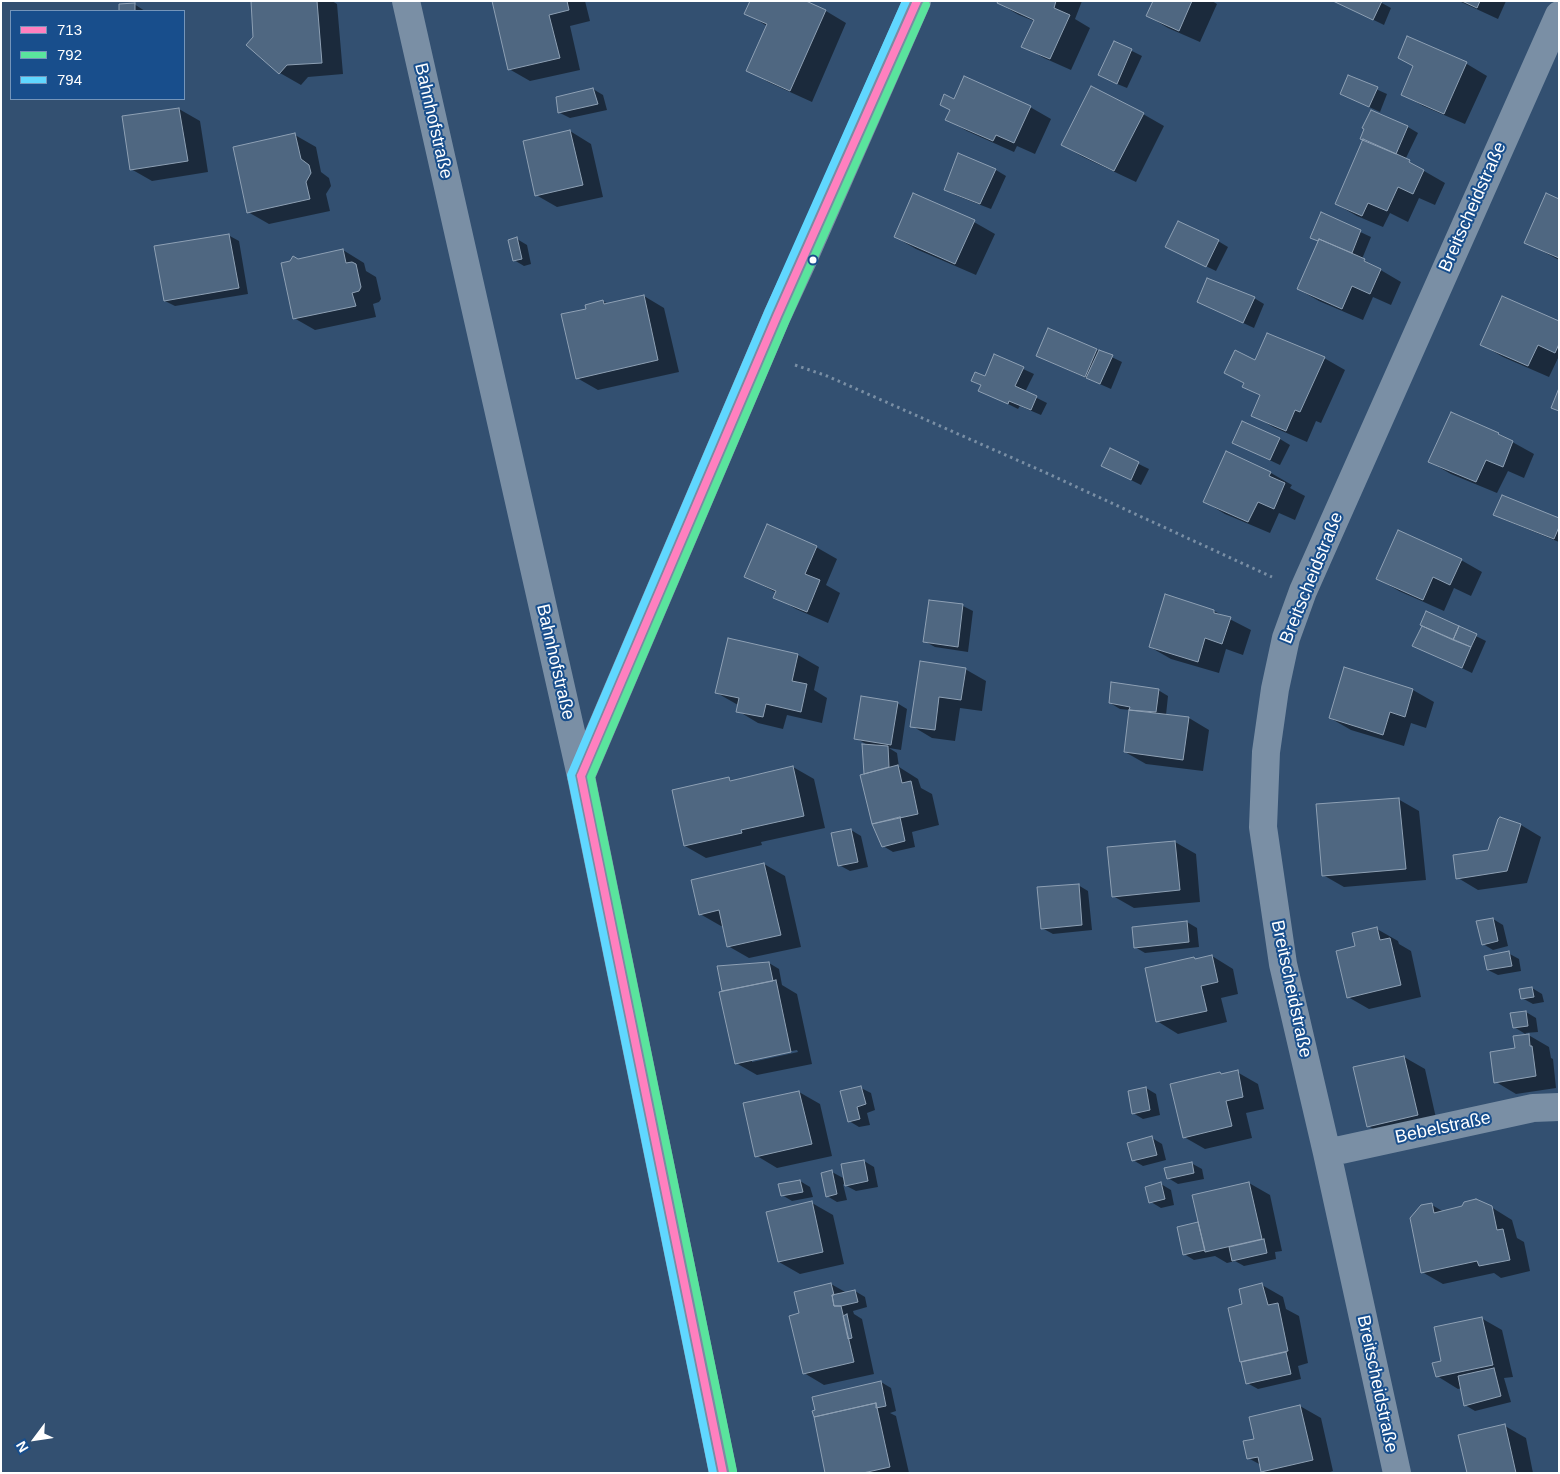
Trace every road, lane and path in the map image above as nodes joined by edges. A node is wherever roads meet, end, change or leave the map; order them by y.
1 (406, 1) edge
2 (917, 1) edge
3 (1559, 14) edge
4 (763, 351) junction
5 (1303, 591) junction
6 (581, 776) junction
7 (1559, 1106) edge
8 (1327, 1153) junction
9 (722, 1473) edge
10 (1396, 1473) edge

1 - 6 street, Bahnhofstraße
2 - 4 main road
3 - 5 street, Breitscheidstraße
4 - 5 path
4 - 6 main road
5 - 8 street, Breitscheidstraße
6 - 9 main road, Bahnhofstraße
7 - 8 street, Bebelstraße
8 - 10 street, Breitscheidstraße

